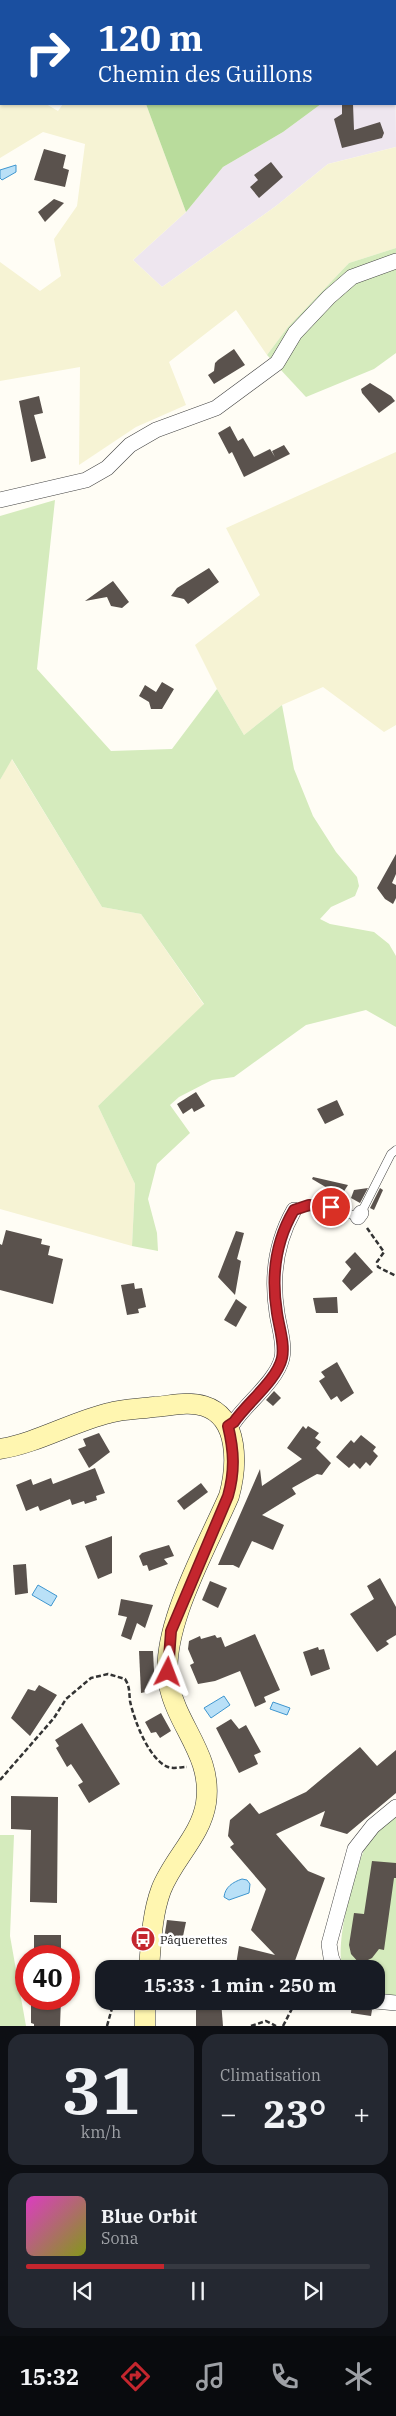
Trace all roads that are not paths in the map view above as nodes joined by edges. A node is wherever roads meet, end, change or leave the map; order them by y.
1 (396, 260) edge
2 (0, 500) edge
3 (396, 1150) edge
4 (294, 1210) joint
5 (228, 1426) junction
6 (0, 1449) edge
7 (396, 1807) edge
8 (150, 1960) edge
9 (332, 1960) edge
10 (145, 2010) edge
11 (145, 2026) edge

1 - 2 street
3 - 4 lane
4 - 5 street
5 - 6 street
5 - 8 street
7 - 9 street
10 - 11 street

